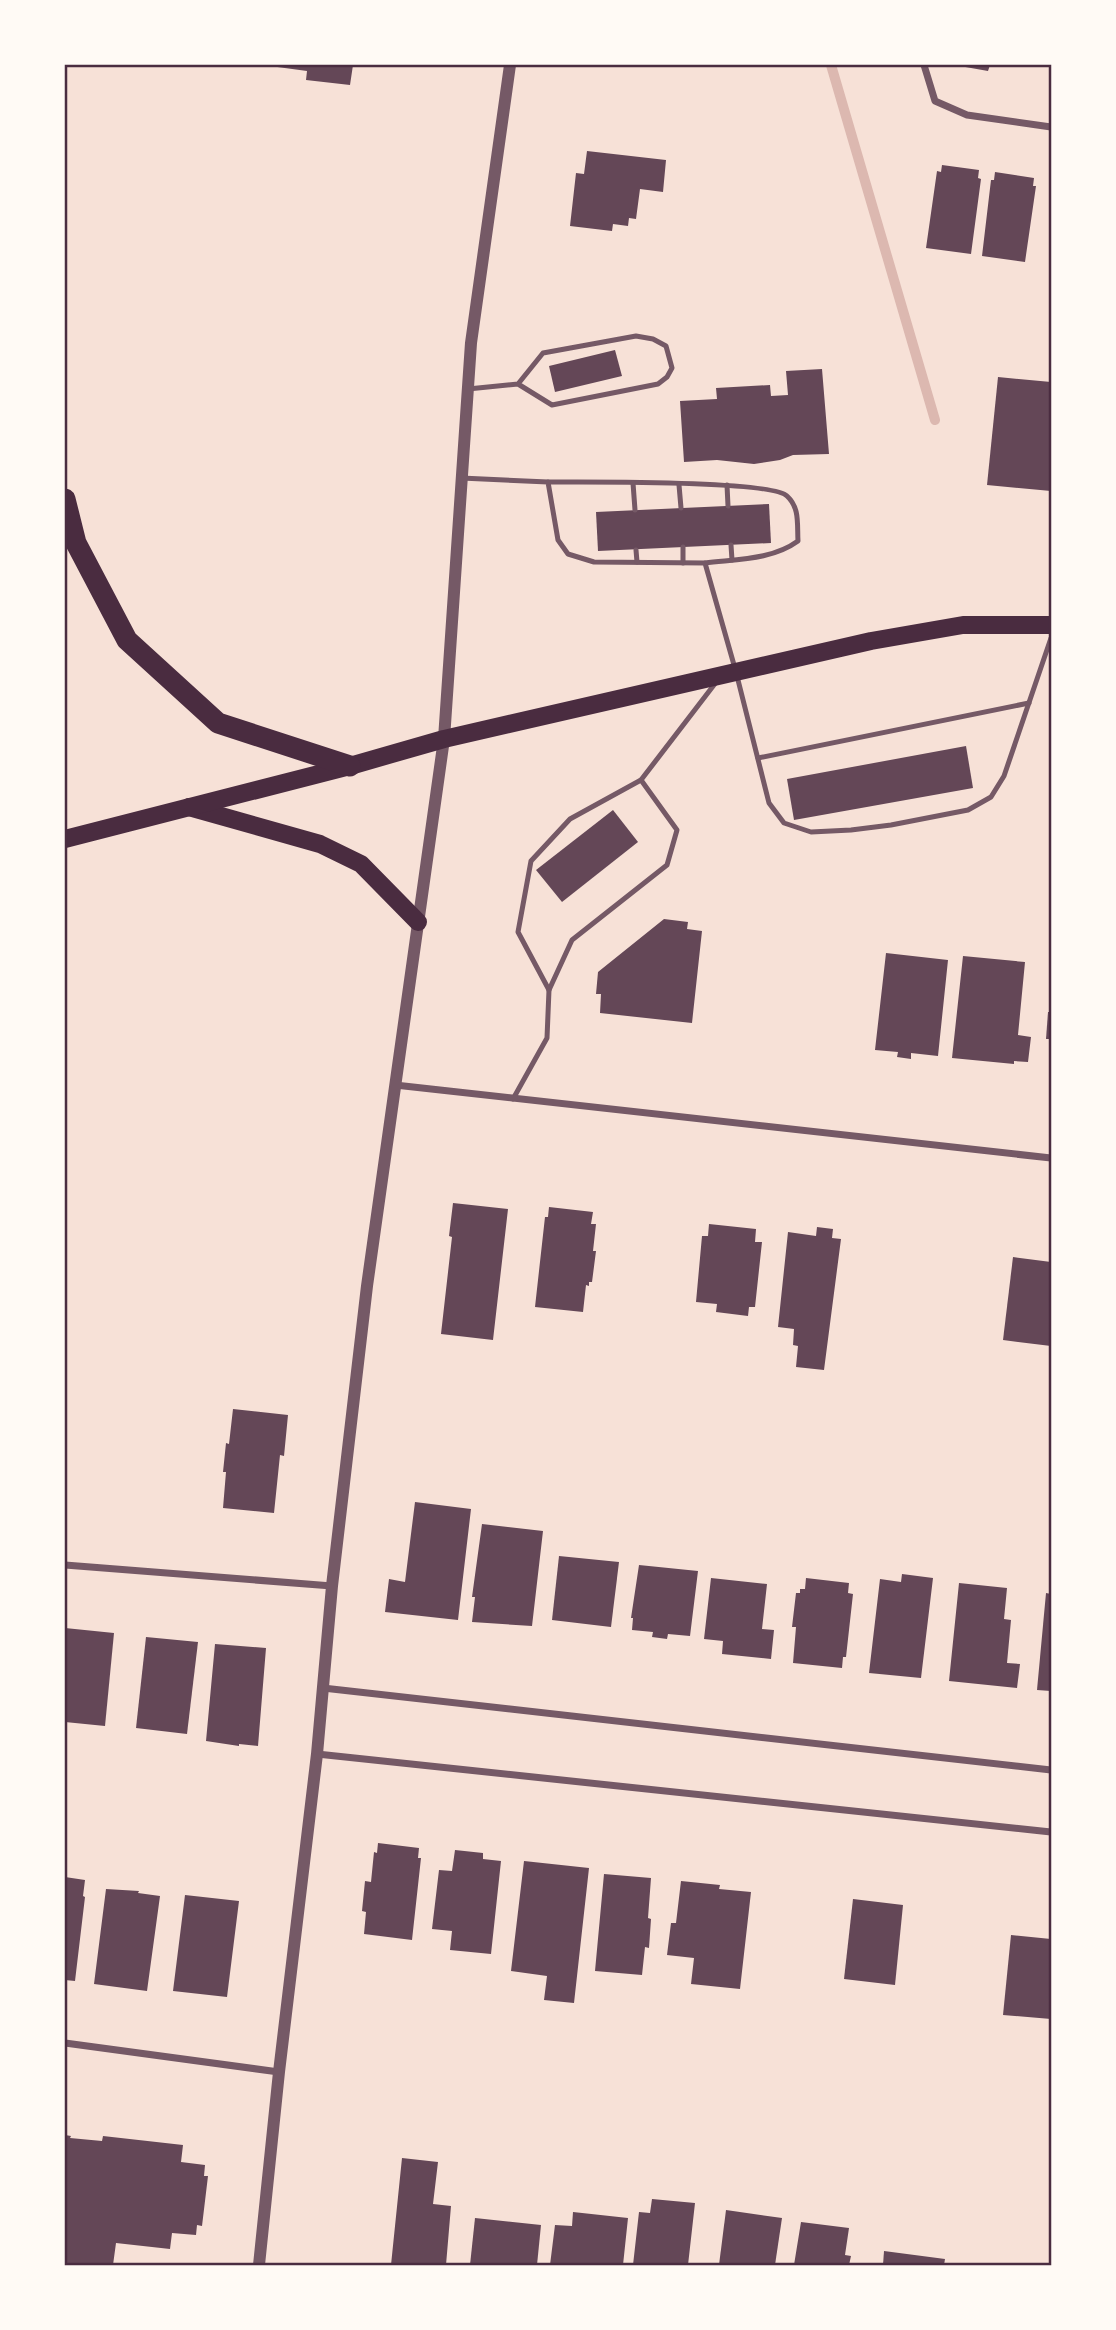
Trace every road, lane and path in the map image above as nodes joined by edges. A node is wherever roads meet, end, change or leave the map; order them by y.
1 (510, 65) edge
2 (924, 65) edge
3 (1051, 127) edge
4 (518, 384) junction
5 (468, 389) junction
6 (461, 478) junction
7 (548, 482) junction
8 (633, 483) junction
9 (679, 485) junction
10 (727, 485) junction
11 (65, 499) edge
12 (729, 506) dead end
13 (681, 508) dead end
14 (635, 510) dead end
15 (731, 545) dead end
16 (683, 547) dead end
17 (636, 550) dead end
18 (732, 560) junction
19 (637, 562) junction
20 (683, 563) junction
21 (705, 563) junction
22 (1051, 625) edge
23 (1051, 638) edge
24 (729, 674) junction
25 (1029, 703) junction
26 (444, 739) junction
27 (758, 758) junction
28 (350, 766) junction
29 (641, 780) junction
30 (189, 807) junction
31 (65, 839) edge
32 (418, 922) junction
33 (549, 990) junction
34 (396, 1085) junction
35 (513, 1099) junction
36 (1051, 1158) edge
37 (65, 1565) edge
38 (332, 1586) junction
39 (323, 1688) junction
40 (317, 1754) junction
41 (1051, 1770) edge
42 (1051, 1832) edge
43 (65, 2043) edge
44 (279, 2072) junction
45 (259, 2265) edge

1 - 5 street
2 - 3 street
4 - 4 lane
4 - 5 lane
5 - 6 street
6 - 7 lane
6 - 26 street
7 - 8 lane
7 - 19 lane
8 - 9 lane
8 - 14 lane
9 - 10 lane
9 - 13 lane
10 - 12 lane
10 - 18 lane
11 - 28 highway
15 - 18 lane
16 - 20 lane
17 - 19 lane
18 - 21 lane
19 - 20 lane
20 - 21 lane
21 - 24 lane
22 - 24 main road
23 - 25 lane
24 - 26 main road
24 - 27 lane
24 - 29 lane
25 - 27 lane
25 - 27 lane
26 - 28 main road
26 - 32 street
28 - 30 main road
29 - 33 lane
29 - 33 lane
30 - 31 main road
30 - 32 main road
32 - 34 street
33 - 35 lane
34 - 35 street
34 - 38 street
35 - 36 street
37 - 38 street
38 - 39 street
39 - 40 street
39 - 41 street
40 - 42 street
40 - 44 street
43 - 44 street
44 - 45 street

